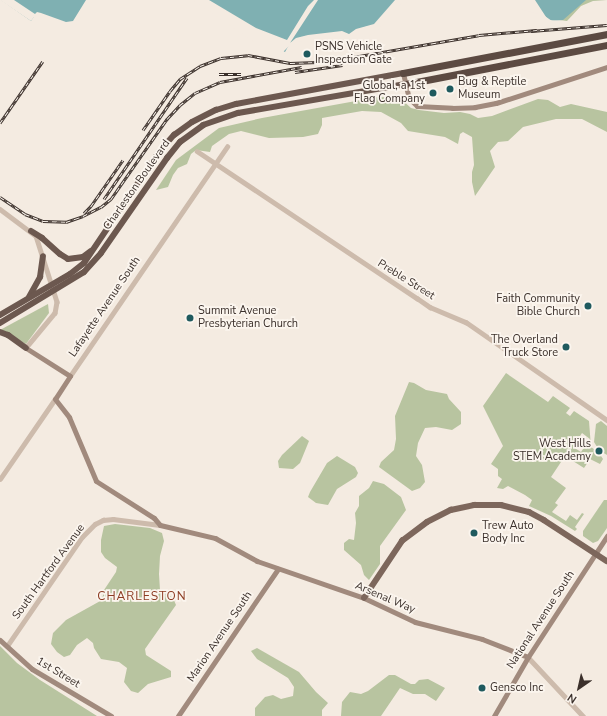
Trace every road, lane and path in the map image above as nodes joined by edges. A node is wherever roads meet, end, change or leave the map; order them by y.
1 (607, 34) edge
2 (607, 45) edge
3 (607, 67) edge
4 (403, 73) junction
5 (406, 84) junction
6 (227, 147) dead end
7 (197, 152) dead end
8 (216, 163) junction
9 (0, 210) edge
10 (31, 231) junction
11 (94, 249) junction
12 (43, 256) junction
13 (53, 284) junction
14 (55, 292) junction
15 (29, 297) junction
16 (0, 315) edge
17 (0, 323) edge
18 (0, 332) edge
19 (26, 348) junction
20 (70, 376) junction
21 (55, 399) junction
22 (607, 420) edge
23 (0, 479) edge
24 (160, 525) junction
25 (607, 536) edge
26 (595, 553) junction
27 (607, 561) edge
28 (278, 569) junction
29 (364, 598) junction
30 (0, 640) edge
31 (7, 646) junction
32 (528, 657) junction
33 (111, 716) edge
34 (178, 716) edge
35 (494, 716) edge
36 (583, 716) edge

1 - 4 highway
2 - 5 highway
3 - 5 main road
4 - 5 main road
4 - 11 highway, Charleston Boulevard
5 - 14 highway, Charleston Boulevard
6 - 8 street, Lafayette Avenue South
7 - 8 street, Preble Street
8 - 20 street, Lafayette Avenue South
8 - 22 street, Preble Street
9 - 10 street
10 - 11 highway
10 - 12 street
11 - 13 highway, Charleston Boulevard
12 - 13 street
12 - 15 highway
13 - 14 street
13 - 15 highway, Charleston Boulevard
14 - 17 highway, Charleston Boulevard
14 - 19 street
15 - 16 highway, Charleston Boulevard
18 - 19 highway
19 - 20 main road
20 - 21 main road, Lafayette Avenue South
21 - 23 street, Lafayette Avenue South
21 - 24 main road
24 - 28 main road, Arsenal Way
24 - 31 street, South Hartford Avenue
25 - 26 main road, National Avenue South
26 - 27 main road
26 - 29 main road
26 - 32 main road, National Avenue South
28 - 29 main road, Arsenal Way
28 - 34 main road, Marion Avenue South
29 - 32 main road, Arsenal Way
30 - 31 main road, 1st Street
31 - 33 main road, 1st Street
32 - 35 main road, National Avenue South
32 - 36 street, Arsenal Way

